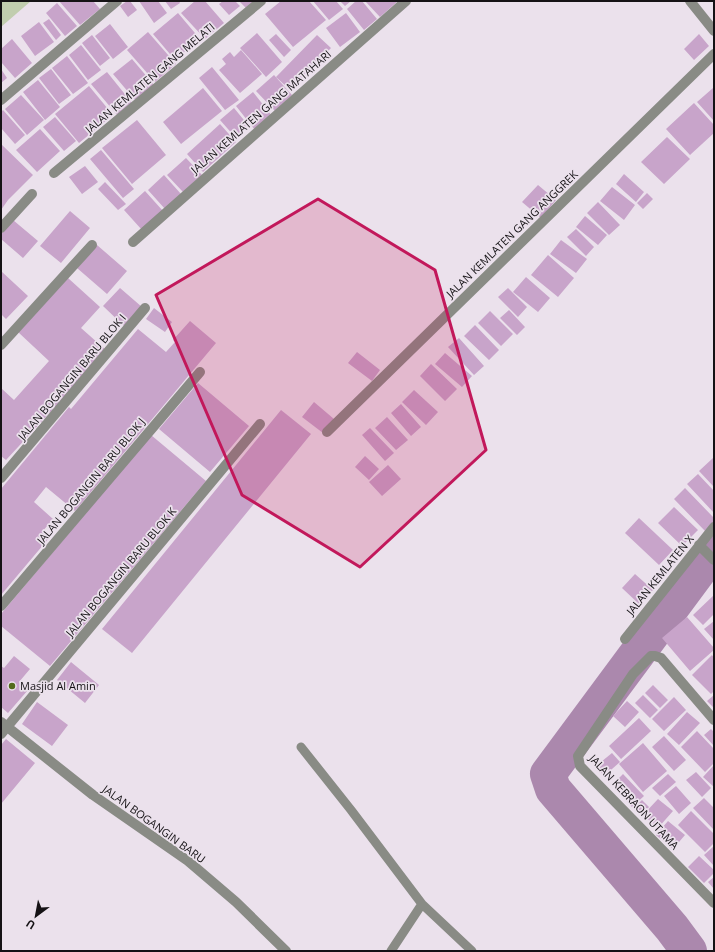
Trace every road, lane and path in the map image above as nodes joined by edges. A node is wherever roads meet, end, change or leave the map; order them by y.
1 (117, 1) edge
2 (261, 1) edge
3 (406, 1) edge
4 (690, 1) edge
5 (714, 30) edge
6 (714, 54) edge
7 (1, 100) edge
8 (54, 173) dead end
9 (32, 194) dead end
10 (1, 228) edge
11 (133, 242) dead end
12 (92, 245) dead end
13 (145, 308) dead end
14 (1, 345) edge
15 (200, 372) dead end
16 (260, 424) dead end
17 (327, 432) dead end
18 (1, 478) edge
19 (714, 527) edge
20 (699, 545) junction
21 (714, 560) edge
22 (1, 606) edge
23 (624, 639) dead end
24 (714, 720) edge
25 (3, 728) edge
26 (301, 747) dead end
27 (714, 902) edge
28 (422, 904) junction
29 (286, 951) edge
30 (391, 951) edge
31 (472, 951) edge

1 - 7 street
2 - 8 street, JALAN KEMLATEN GANG MELATI
3 - 11 street, JALAN KEMLATEN GANG MATAHARI
4 - 5 street
6 - 17 street, JALAN KEMLATEN GANG ANGGREK
9 - 10 street
12 - 14 street
13 - 18 street, JALAN BOGANGIN BARU BLOK I
15 - 22 street, JALAN BOGANGIN BARU BLOK J
16 - 25 street, JALAN BOGANGIN BARU BLOK K
19 - 20 street, JALAN KEMLATEN X
20 - 21 street
20 - 23 street, JALAN KEMLATEN X
24 - 27 street, JALAN KEBRAON UTAMA
25 - 29 street, JALAN BOGANGIN BARU
26 - 28 lane
28 - 30 lane
28 - 31 lane

